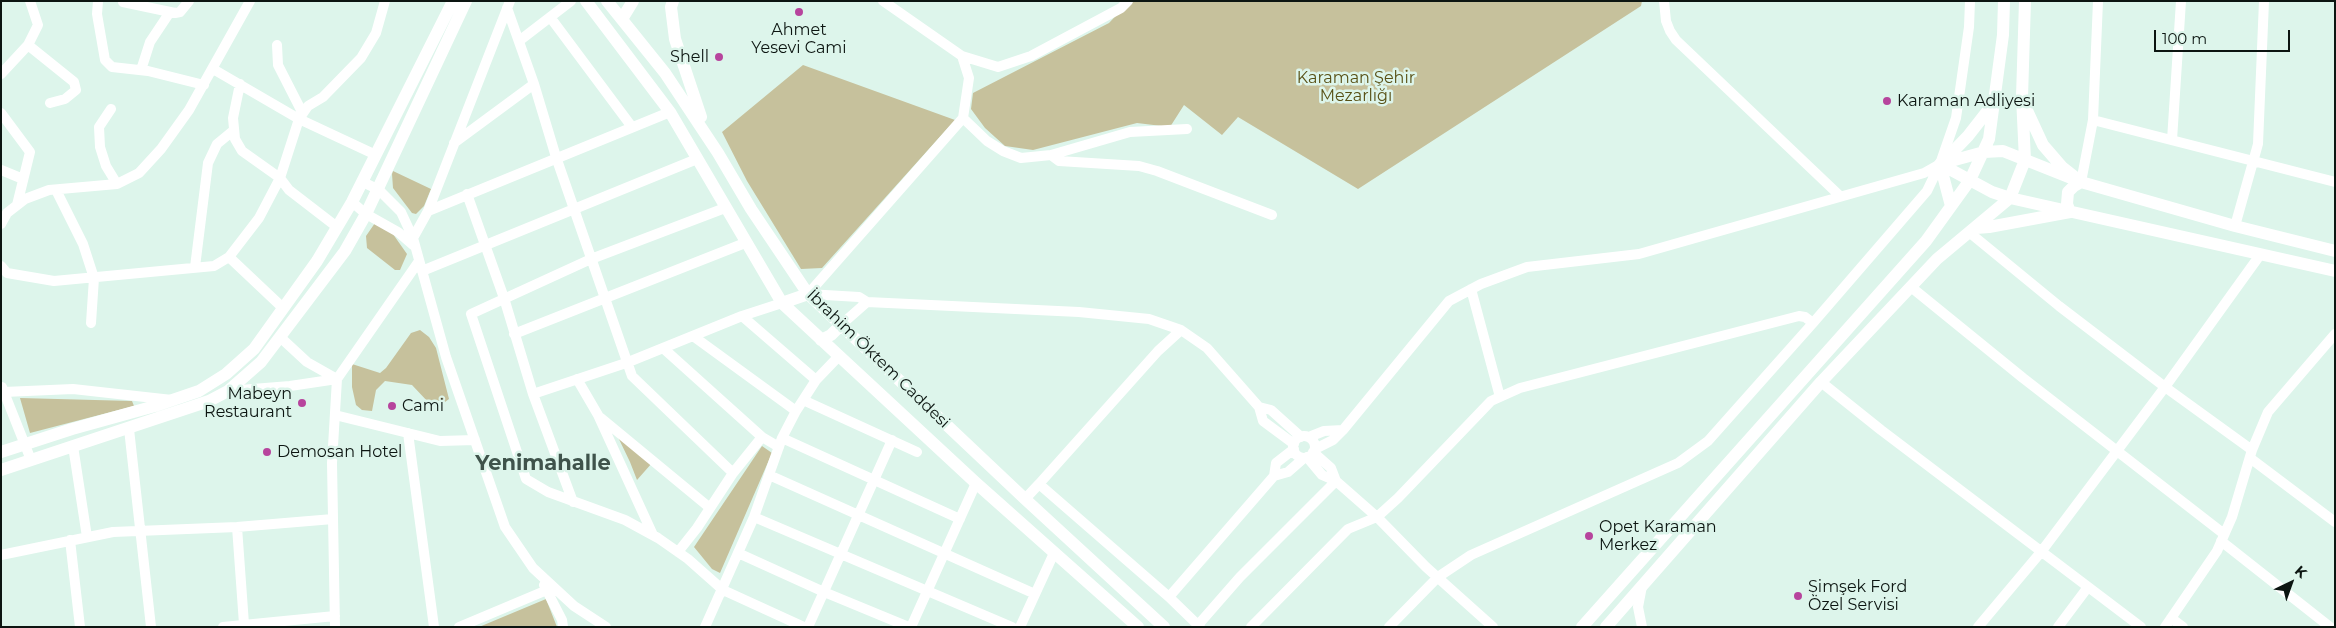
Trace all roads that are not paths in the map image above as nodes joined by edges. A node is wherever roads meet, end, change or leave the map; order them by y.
1 (30, 1) edge
2 (98, 1) edge
3 (189, 1) edge
4 (250, 1) edge
5 (385, 1) edge
6 (453, 1) edge
7 (466, 1) edge
8 (571, 1) edge
9 (586, 1) edge
10 (607, 1) edge
11 (633, 1) edge
12 (673, 1) edge
13 (884, 1) edge
14 (1128, 1) edge
15 (1664, 1) edge
16 (1970, 1) edge
17 (2004, 1) edge
18 (2025, 1) edge
19 (2098, 1) edge
20 (2181, 1) edge
21 (2264, 1) edge
22 (123, 2) edge
23 (509, 5) edge
24 (170, 12) junction
25 (550, 17) junction
26 (622, 19) junction
27 (518, 41) junction
28 (28, 45) junction
29 (277, 45) dead end
30 (962, 56) junction
31 (213, 69) junction
32 (141, 70) junction
33 (1, 74) edge
34 (240, 84) junction
35 (534, 84) junction
36 (204, 85) junction
37 (2022, 97) junction
38 (1994, 102) junction
39 (50, 103) dead end
40 (112, 109) dead end
41 (670, 112) junction
42 (1, 113) edge
43 (301, 116) junction
44 (962, 118) junction
45 (2093, 120) junction
46 (632, 127) junction
47 (1187, 129) dead end
48 (234, 130) junction
49 (2172, 140) junction
50 (454, 143) junction
51 (1984, 152) junction
52 (718, 153) junction
53 (376, 155) junction
54 (1050, 155) junction
55 (556, 158) junction
56 (697, 159) junction
57 (2025, 160) junction
58 (2252, 160) junction
59 (1940, 164) junction
60 (1, 170) edge
61 (280, 178) junction
62 (23, 179) junction
63 (1970, 180) junction
64 (363, 182) junction
65 (2081, 182) junction
66 (2335, 182) edge
67 (117, 184) junction
68 (56, 190) junction
69 (379, 190) junction
70 (467, 194) junction
71 (1840, 196) junction
72 (2010, 198) junction
73 (352, 202) junction
74 (16, 205) junction
75 (1951, 206) junction
76 (725, 208) junction
77 (428, 210) junction
78 (574, 211) junction
79 (2070, 212) junction
80 (366, 214) junction
81 (1272, 215) dead end
82 (1, 224) edge
83 (2235, 226) junction
84 (337, 227) junction
85 (1973, 230) junction
86 (414, 243) junction
87 (745, 243) junction
88 (485, 247) junction
89 (2335, 251) edge
90 (2260, 254) junction
91 (229, 257) junction
92 (590, 259) junction
93 (419, 261) junction
94 (1, 266) edge
95 (195, 268) junction
96 (422, 271) junction
97 (2335, 271) edge
98 (94, 278) junction
99 (1911, 287) junction
100 (1471, 289) junction
101 (808, 294) junction
102 (504, 298) junction
103 (604, 299) junction
104 (867, 302) junction
105 (782, 303) junction
106 (283, 308) junction
107 (742, 316) junction
108 (91, 323) dead end
109 (1813, 323) junction
110 (842, 324) junction
111 (1181, 330) junction
112 (514, 334) junction
113 (2335, 334) edge
114 (693, 336) junction
115 (280, 337) junction
116 (821, 340) junction
117 (663, 348) junction
118 (839, 356) junction
119 (626, 363) junction
120 (337, 379) junction
121 (577, 379) junction
122 (816, 380) junction
123 (1821, 382) junction
124 (2165, 387) junction
125 (2, 388) edge
126 (228, 391) junction
127 (533, 394) junction
128 (1500, 397) junction
129 (173, 400) junction
130 (803, 400) junction
131 (796, 411) junction
132 (335, 415) junction
133 (598, 415) junction
134 (130, 429) junction
135 (1343, 430) junction
136 (408, 433) junction
137 (762, 437) junction
138 (475, 440) junction
139 (892, 440) junction
140 (1299, 442) junction
141 (780, 443) junction
142 (24, 445) junction
143 (73, 446) junction
144 (2116, 450) junction
145 (1, 452) edge
146 (917, 452) dead end
147 (1310, 454) junction
148 (2251, 454) junction
149 (31, 460) junction
150 (1, 470) edge
151 (733, 473) junction
152 (769, 475) junction
153 (1274, 476) junction
154 (874, 481) junction
155 (1336, 481) junction
156 (976, 483) junction
157 (1039, 484) junction
158 (1025, 499) junction
159 (573, 502) junction
160 (710, 508) junction
161 (859, 516) junction
162 (1377, 516) junction
163 (754, 517) junction
164 (333, 519) junction
165 (960, 519) junction
166 (2335, 522) edge
167 (236, 527) junction
168 (141, 531) junction
169 (652, 535) junction
170 (87, 537) junction
171 (2223, 538) junction
172 (70, 540) junction
173 (678, 552) junction
174 (2041, 552) junction
175 (738, 553) junction
176 (1054, 553) junction
177 (945, 554) junction
178 (1, 555) edge
179 (842, 555) junction
180 (533, 568) junction
181 (1107, 575) junction
182 (1438, 577) junction
183 (1090, 585) junction
184 (1642, 586) junction
185 (2088, 587) junction
186 (547, 590) junction
187 (723, 590) junction
188 (824, 592) junction
189 (927, 592) junction
190 (1035, 594) junction
191 (1169, 597) junction
192 (335, 616) junction
193 (2168, 622) edge
194 (244, 624) junction
195 (1199, 626) edge
196 (1493, 626) edge
197 (2138, 626) edge
198 (80, 627) edge
199 (151, 627) edge
200 (223, 627) edge
201 (335, 627) edge
202 (434, 627) edge
203 (459, 627) edge
204 (563, 627) edge
205 (606, 627) edge
206 (705, 627) edge
207 (804, 627) edge
208 (808, 627) edge
209 (910, 627) edge
210 (1012, 627) edge
211 (1020, 627) edge
212 (1129, 627) edge
213 (1138, 627) edge
214 (1164, 627) edge
215 (1176, 627) edge
216 (1251, 627) edge
217 (1389, 627) edge
218 (1582, 627) edge
219 (1606, 627) edge
220 (1642, 627) edge
221 (1978, 627) edge
222 (2058, 627) edge
223 (2183, 627) edge
224 (2330, 627) edge

1 - 28 street
2 - 32 street
3 - 24 street
4 - 31 street
5 - 43 street
6 - 53 main road
7 - 69 main road
8 - 25 street
9 - 41 main road, İbrahim Öktem Caddesi
10 - 26 main road, İbrahim Öktem Caddesi
11 - 26 main road
12 - 52 main road
13 - 30 street
14 - 30 street
15 - 71 street
16 - 59 street
17 - 38 main road
18 - 37 main road
19 - 45 street
20 - 49 street
21 - 58 street
22 - 24 street
23 - 27 street
23 - 50 street
24 - 32 street
25 - 27 street
25 - 46 street
26 - 52 main road, İbrahim Öktem Caddesi
27 - 35 street
28 - 33 street
28 - 39 street
29 - 43 street
30 - 44 street
31 - 34 street
31 - 36 street
32 - 36 street
34 - 43 street
34 - 48 street
35 - 50 street
35 - 55 street
36 - 67 street
37 - 57 main road
37 - 65 main road
38 - 51 main road
38 - 59 main road
40 - 67 street
41 - 46 street
41 - 56 main road, İbrahim Öktem Caddesi
42 - 62 street
43 - 53 street
43 - 61 street
44 - 54 street
44 - 101 street
45 - 49 street
45 - 65 street
46 - 55 street
47 - 54 street
48 - 61 street
48 - 95 street
49 - 58 street
50 - 77 street
51 - 57 main road
51 - 59 main road
51 - 63 main road
52 - 101 main road, İbrahim Öktem Caddesi
53 - 64 main road
54 - 81 street
55 - 70 street
55 - 78 street
56 - 76 main road, İbrahim Öktem Caddesi
56 - 78 street
57 - 65 main road
57 - 72 main road
58 - 66 street
58 - 83 street
59 - 63 main road
59 - 71 street
59 - 75 main road
59 - 109 street
60 - 62 street
61 - 84 street
61 - 91 street
62 - 74 street
63 - 72 main road
63 - 75 main road
64 - 69 street
64 - 73 main road
65 - 79 main road
65 - 83 main road
67 - 68 street
68 - 74 street
68 - 98 street
69 - 80 main road
69 - 86 street
70 - 77 street
70 - 88 street
71 - 100 street
72 - 79 main road
72 - 85 main road
73 - 80 street
73 - 84 main road
74 - 82 street
75 - 218 main road
76 - 87 main road, İbrahim Öktem Caddesi
76 - 92 street
77 - 86 street
78 - 88 street
78 - 92 street
79 - 85 main road
79 - 90 main road
80 - 86 street
80 - 115 main road
83 - 89 main road
84 - 106 main road
85 - 99 main road
85 - 124 street
86 - 93 street
87 - 103 street
87 - 105 main road, İbrahim Öktem Caddesi
88 - 96 street
88 - 102 street
90 - 97 main road
90 - 124 street
91 - 95 street
91 - 106 street
92 - 102 street
92 - 103 street
93 - 96 street
93 - 120 street
94 - 98 street
95 - 98 street
96 - 138 street
98 - 108 street
99 - 123 main road
99 - 144 street
100 - 128 street
100 - 135 street
101 - 104 street
101 - 105 main road
101 - 110 main road, İbrahim Öktem Caddesi
102 - 112 street
102 - 159 street
103 - 112 street
103 - 119 street
104 - 110 street
104 - 111 street
105 - 107 street
105 - 116 main road, İbrahim Öktem Caddesi
106 - 129 main road
107 - 114 street
107 - 122 street
109 - 128 street
109 - 182 street
110 - 116 main road
110 - 158 main road, İbrahim Öktem Caddesi
111 - 140 street
111 - 157 street
112 - 127 street
113 - 148 street
114 - 117 street
114 - 131 street
115 - 120 street
115 - 126 main road
116 - 118 main road, İbrahim Öktem Caddesi
117 - 119 street
117 - 137 street
118 - 122 street
118 - 156 main road, İbrahim Öktem Caddesi
119 - 121 street
119 - 151 street
120 - 126 street
120 - 132 street
121 - 127 street
121 - 133 street
122 - 130 street
123 - 174 street
123 - 184 main road
124 - 144 street
124 - 148 street
125 - 129 street
125 - 142 street
126 - 134 main road
127 - 159 street
128 - 162 street
129 - 142 main road
130 - 131 street
130 - 139 street
131 - 141 street
132 - 136 street
132 - 164 street
133 - 160 street
133 - 169 street
134 - 143 main road
134 - 168 street
135 - 140 street
135 - 147 street
136 - 138 street
136 - 202 street
137 - 141 street
137 - 151 street
138 - 180 street
139 - 146 street
139 - 154 street
140 - 147 street
140 - 147 street
140 - 153 street
141 - 152 street
141 - 154 street
142 - 145 main road
142 - 149 street
143 - 149 main road
143 - 170 street
144 - 171 street
144 - 174 street
147 - 153 street
147 - 155 street
148 - 166 street
148 - 171 street
149 - 150 main road
151 - 160 street
152 - 161 street
152 - 163 street
153 - 191 street
154 - 161 street
154 - 165 street
155 - 162 street
155 - 195 street
156 - 165 street
156 - 176 main road, İbrahim Öktem Caddesi
157 - 158 street
157 - 191 street
158 - 181 main road, İbrahim Öktem Caddesi
159 - 169 street
160 - 173 street
161 - 177 street
161 - 179 street
162 - 182 street
162 - 216 street
163 - 175 street
163 - 179 street
164 - 167 street
164 - 192 street
165 - 177 street
167 - 168 street
167 - 194 street
168 - 170 street
168 - 199 street
169 - 173 street
170 - 172 street
171 - 193 street
171 - 224 street
172 - 178 street
172 - 198 street
173 - 187 street
174 - 185 street
174 - 221 street
175 - 187 street
175 - 188 street
176 - 183 main road, İbrahim Öktem Caddesi
176 - 190 street
177 - 189 street
177 - 190 street
179 - 188 street
179 - 189 street
180 - 186 street
180 - 205 street
181 - 214 main road, İbrahim Öktem Caddesi
181 - 215 main road
182 - 196 street
182 - 217 street
183 - 212 main road
183 - 213 main road, İbrahim Öktem Caddesi
184 - 219 main road
184 - 220 street
185 - 197 street
185 - 222 street
186 - 203 street
186 - 204 street
187 - 206 street
187 - 207 street
188 - 208 street
188 - 209 street
189 - 209 street
189 - 210 street
190 - 211 street
191 - 195 street
192 - 194 street
192 - 201 street
193 - 223 street
194 - 200 street

